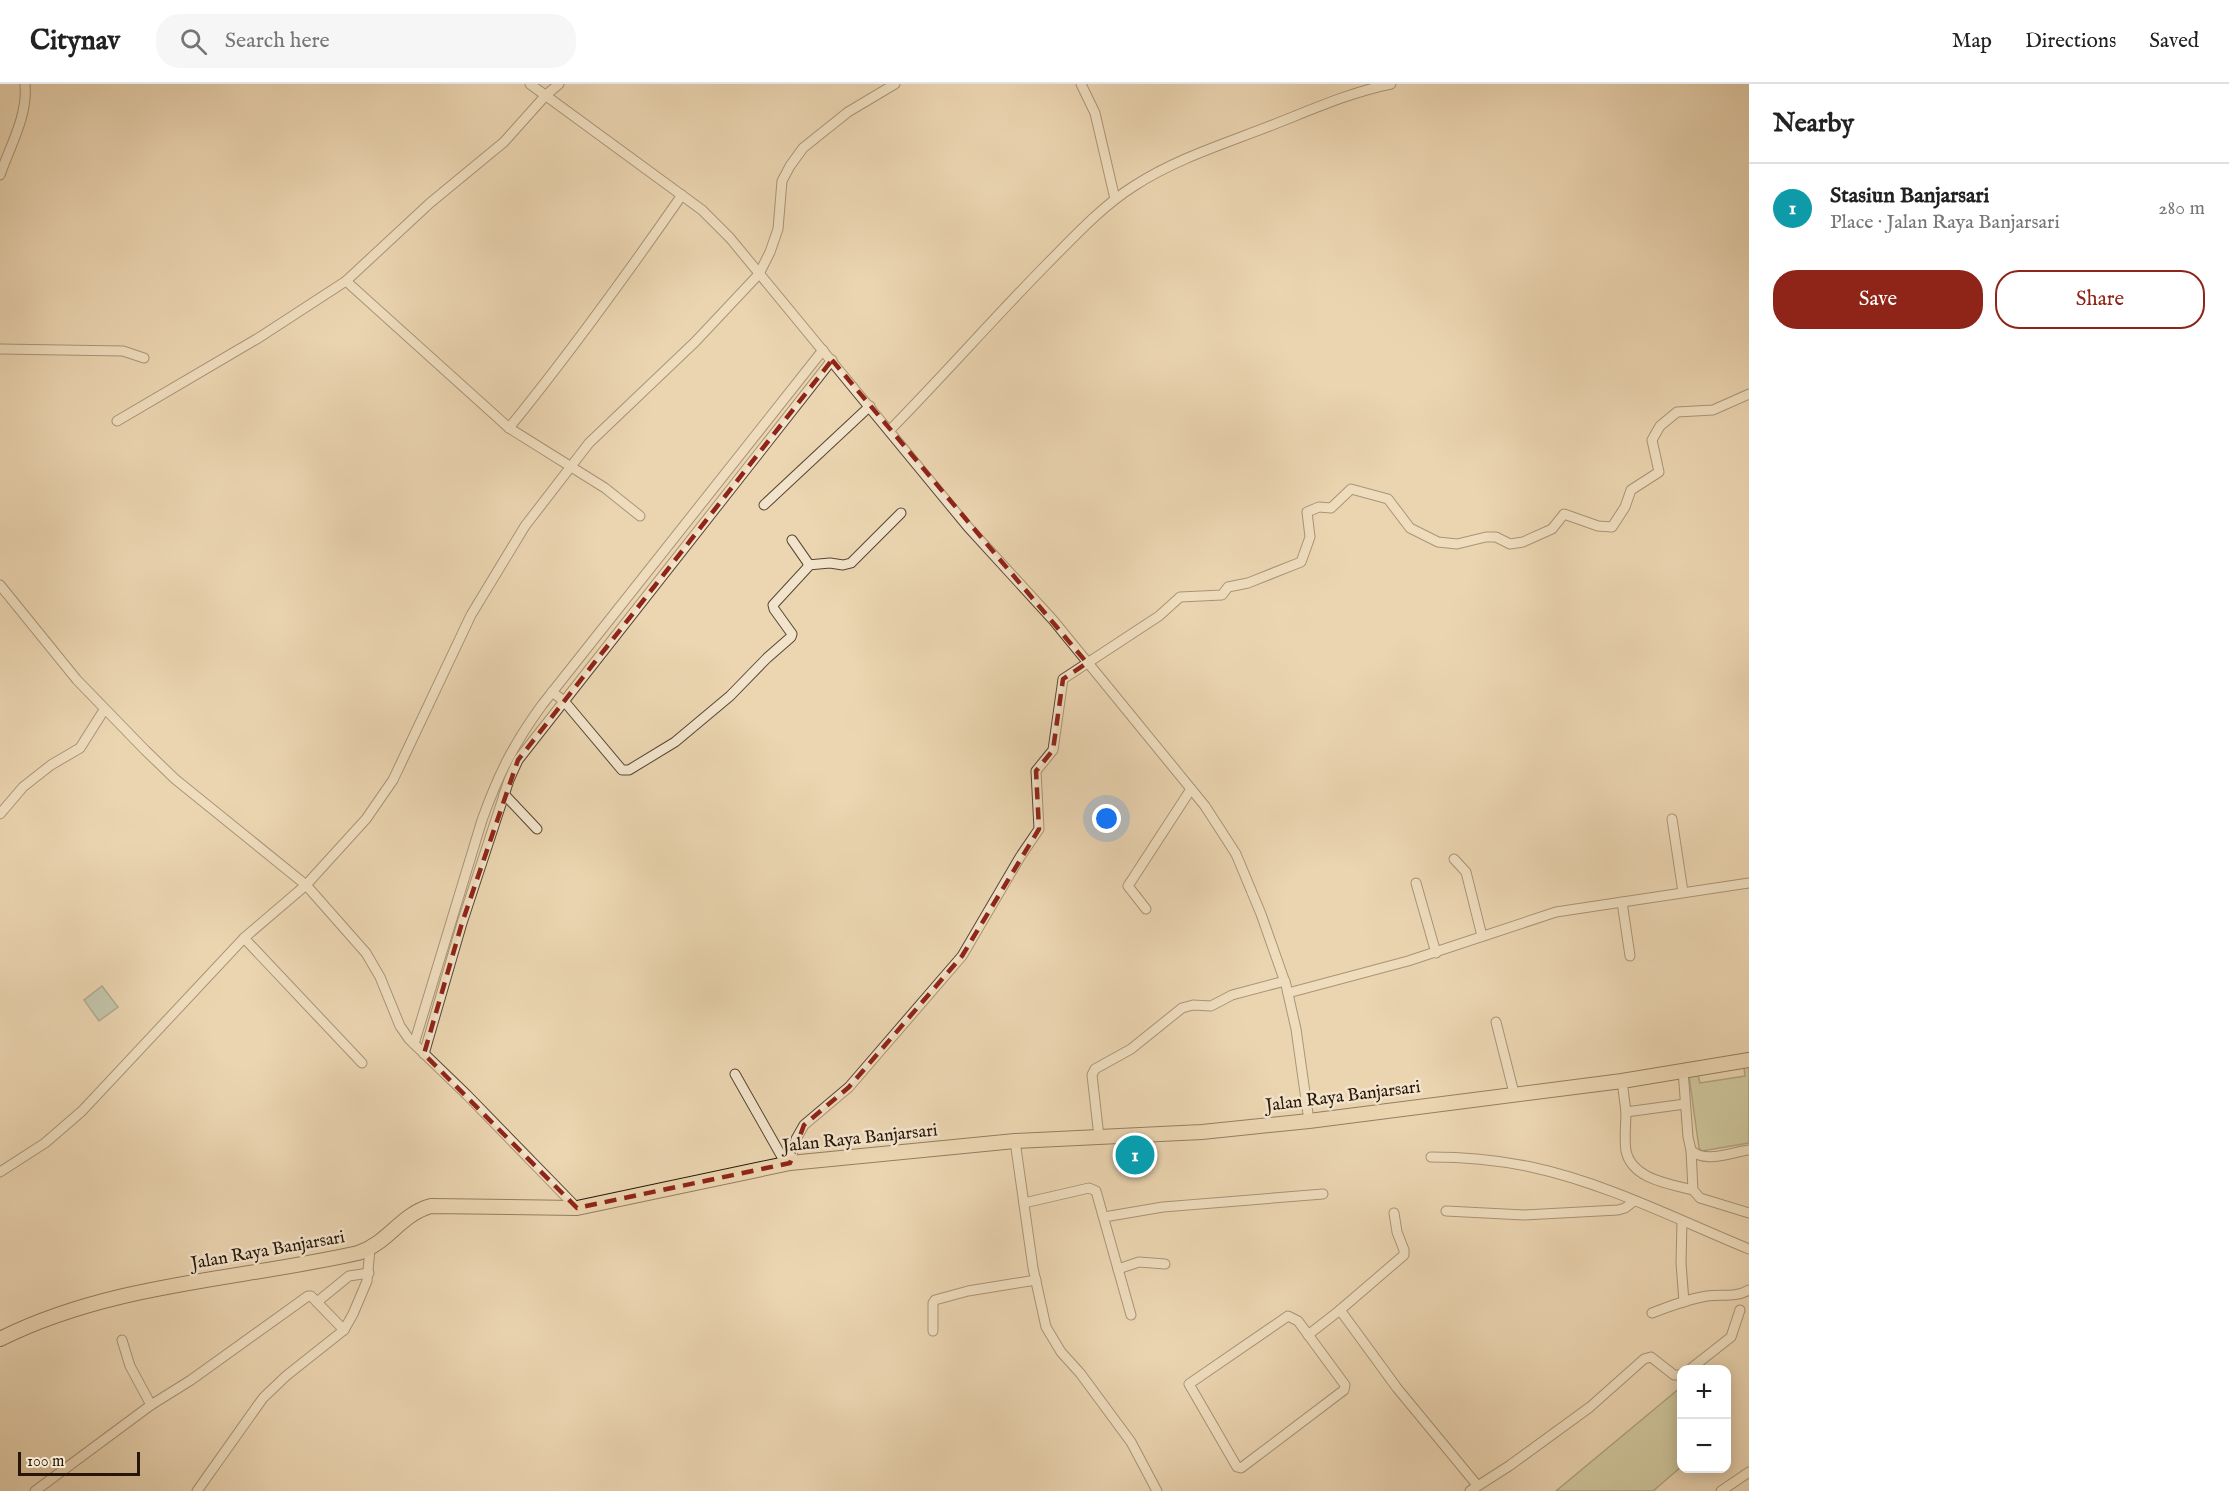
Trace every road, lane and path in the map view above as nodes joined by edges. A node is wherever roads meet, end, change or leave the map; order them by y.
1 (25, 84) edge
2 (530, 84) edge
3 (559, 84) edge
4 (895, 84) edge
5 (1081, 84) edge
6 (1391, 84) edge
7 (546, 95) junction
8 (0, 175) edge
9 (682, 195) junction
10 (1115, 199) junction
11 (759, 274) junction
12 (346, 281) junction
13 (0, 349) edge
14 (823, 350) junction
15 (144, 358) dead end
16 (832, 360) junction
17 (1749, 394) edge
18 (870, 406) junction
19 (117, 421) dead end
20 (509, 428) junction
21 (890, 430) junction
22 (754, 449) junction
23 (571, 465) junction
24 (764, 505) dead end
25 (901, 513) dead end
26 (640, 516) dead end
27 (792, 540) dead end
28 (808, 565) junction
29 (0, 585) edge
30 (605, 637) junction
31 (1087, 663) junction
32 (557, 696) junction
33 (104, 710) junction
34 (534, 728) junction
35 (504, 778) junction
36 (1191, 789) junction
37 (504, 794) junction
38 (0, 814) edge
39 (1672, 819) dead end
40 (537, 830) dead end
41 (477, 859) junction
42 (1454, 859) dead end
43 (1416, 883) dead end
44 (1749, 883) edge
45 (306, 885) junction
46 (1683, 892) junction
47 (1622, 902) junction
48 (1146, 909) dead end
49 (1482, 936) junction
50 (244, 938) junction
51 (1436, 953) junction
52 (1630, 956) dead end
53 (1285, 981) junction
54 (1288, 993) junction
55 (1496, 1022) dead end
56 (419, 1048) junction
57 (1749, 1060) edge
58 (362, 1063) dead end
59 (1683, 1070) junction
60 (735, 1074) dead end
61 (1622, 1081) junction
62 (1514, 1094) junction
63 (1685, 1104) junction
64 (1626, 1112) junction
65 (1309, 1121) junction
66 (1099, 1137) junction
67 (1015, 1141) junction
68 (1691, 1150) junction
69 (1749, 1150) edge
70 (1431, 1157) dead end
71 (788, 1164) junction
72 (0, 1173) edge
73 (1693, 1190) junction
74 (1323, 1194) dead end
75 (1634, 1201) junction
76 (1024, 1203) junction
77 (576, 1208) junction
78 (1446, 1211) dead end
79 (1394, 1213) dead end
80 (1749, 1213) edge
81 (1104, 1216) junction
82 (1682, 1221) junction
83 (370, 1249) junction
84 (1749, 1249) edge
85 (1165, 1264) dead end
86 (1119, 1269) junction
87 (369, 1273) junction
88 (1036, 1280) junction
89 (1749, 1290) edge
90 (1739, 1295) junction
91 (314, 1299) junction
92 (1684, 1302) junction
93 (1340, 1310) junction
94 (1744, 1311) edge
95 (1652, 1313) dead end
96 (1131, 1315) dead end
97 (344, 1329) junction
98 (933, 1331) dead end
99 (1308, 1335) junction
100 (0, 1339) edge
101 (122, 1340) dead end
102 (1695, 1365) edge
103 (1677, 1375) edge
104 (151, 1405) junction
105 (1749, 1472) edge
106 (1734, 1482) junction
107 (1474, 1488) edge
108 (34, 1491) edge
109 (197, 1491) edge
110 (1157, 1491) edge
111 (1721, 1491) edge
112 (1740, 1491) edge

1 - 8 street
2 - 7 street
3 - 7 street
4 - 11 street
5 - 10 street
6 - 10 street
7 - 9 street
7 - 12 street
9 - 11 street
9 - 20 street
10 - 21 street
11 - 14 street
11 - 23 street
12 - 19 street
12 - 20 street
13 - 15 street
14 - 16 street
14 - 22 street
16 - 18 street
16 - 22 street
17 - 31 street
18 - 21 street
18 - 24 street
20 - 23 street
21 - 31 street
22 - 30 street
23 - 26 street
23 - 45 street
25 - 28 street
27 - 28 street
28 - 32 street
29 - 33 street
30 - 32 street
30 - 32 street
31 - 36 street
31 - 71 street
32 - 34 street
32 - 34 street
33 - 38 street
33 - 45 street
34 - 35 street
34 - 35 street
35 - 37 street
35 - 41 street
36 - 48 street
36 - 53 street
37 - 40 street
37 - 41 street
39 - 46 street
41 - 56 street
41 - 56 street
42 - 49 street
43 - 51 street
44 - 46 street
45 - 50 street
45 - 56 street
46 - 47 street
47 - 49 street
47 - 52 street
49 - 51 street
50 - 58 street
50 - 72 street
51 - 54 street
53 - 54 street
53 - 66 street
54 - 65 street
55 - 62 street
56 - 77 street
57 - 59 highway, Jalan Raya Banjarsari
59 - 61 highway, Jalan Raya Banjarsari
59 - 63 street
60 - 71 street
61 - 62 highway, Jalan Raya Banjarsari
61 - 64 street
62 - 65 highway, Jalan Raya Banjarsari
63 - 64 street
63 - 68 street
64 - 73 street
65 - 66 highway, Jalan Raya Banjarsari
66 - 67 highway, Jalan Raya Banjarsari
67 - 71 highway, Jalan Raya Banjarsari
67 - 76 street
68 - 69 street
68 - 73 street
70 - 75 street
71 - 77 highway, Jalan Raya Banjarsari
73 - 80 street
74 - 81 street
75 - 78 street
75 - 82 street
76 - 81 street
76 - 88 street
77 - 83 highway, Jalan Raya Banjarsari
79 - 93 street
81 - 86 street
82 - 84 street
82 - 92 street
83 - 87 street
83 - 100 highway, Jalan Raya Banjarsari
85 - 86 street
86 - 96 street
87 - 91 street
87 - 97 street
88 - 98 street
88 - 110 street
89 - 90 street
90 - 92 street
90 - 94 street
91 - 97 street
91 - 104 street
92 - 95 street
93 - 99 street
93 - 107 street
94 - 102 street
97 - 109 street
99 - 99 street
101 - 104 street
103 - 107 street
104 - 108 street
105 - 106 street
106 - 111 street
106 - 112 street

